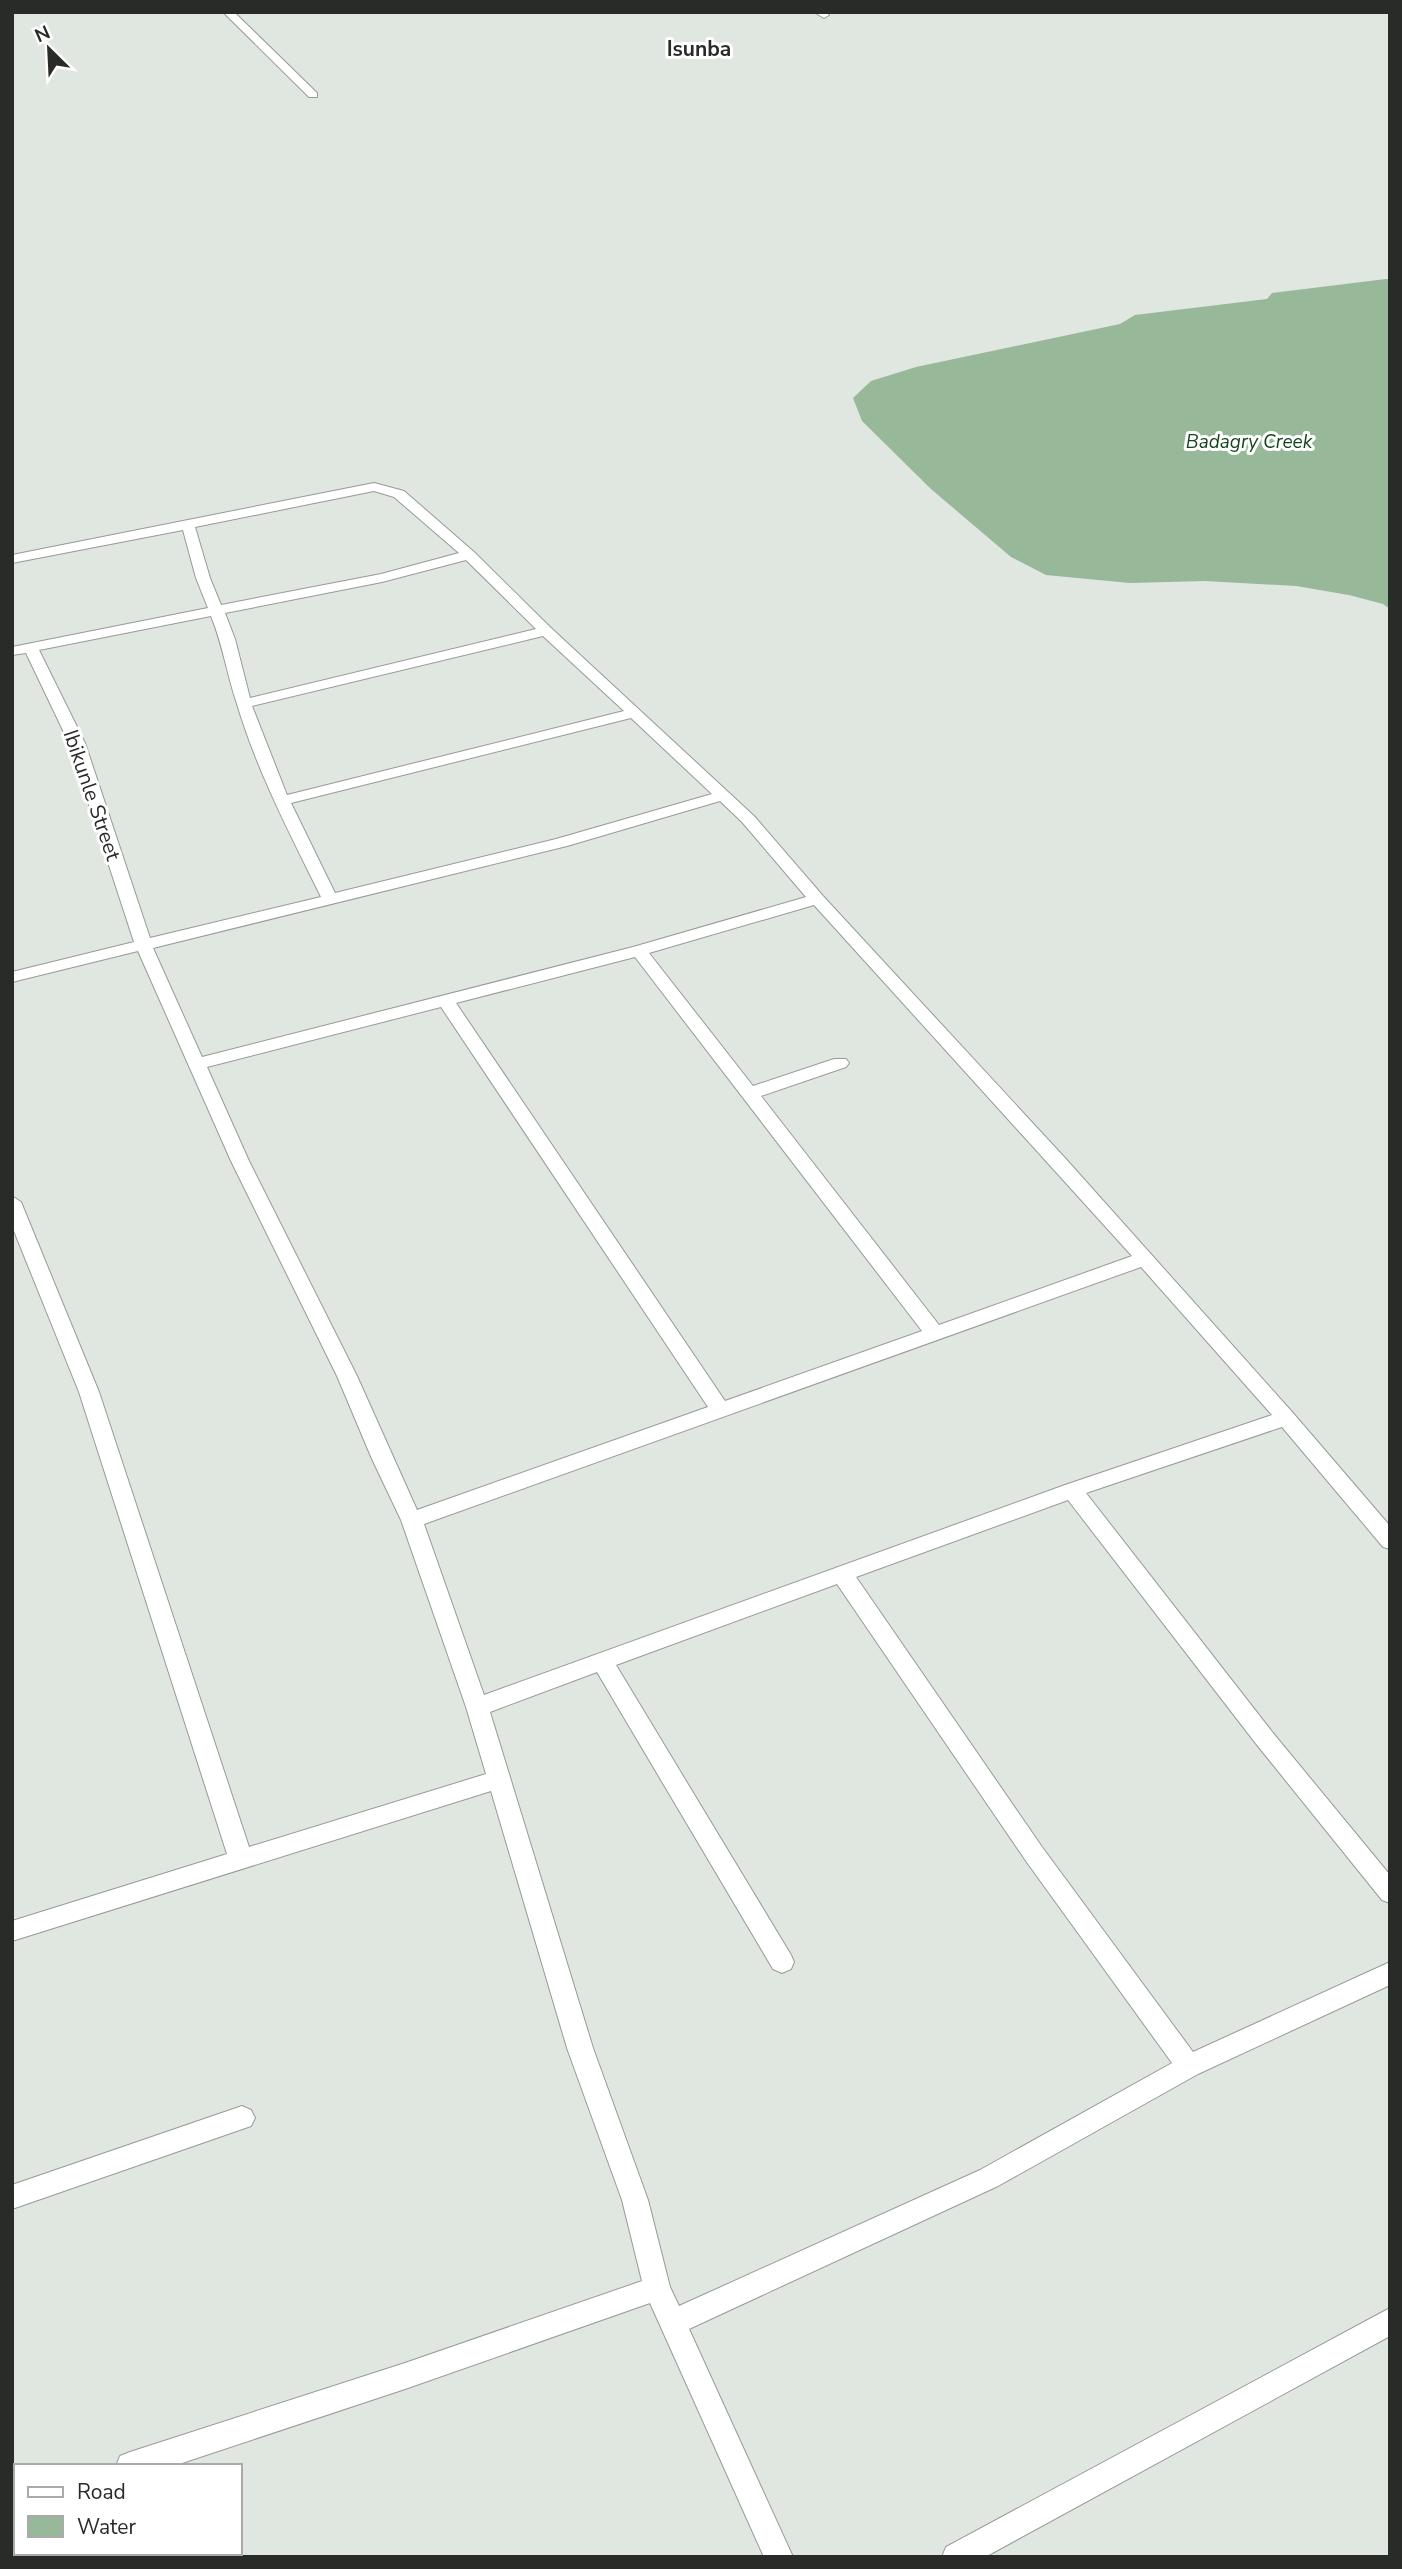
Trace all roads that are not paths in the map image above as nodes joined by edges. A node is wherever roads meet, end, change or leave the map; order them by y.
1 (228, 12) edge
2 (313, 95) dead end
3 (188, 525) junction
4 (469, 555) junction
5 (12, 559) edge
6 (216, 609) junction
7 (546, 631) junction
8 (30, 647) junction
9 (12, 651) edge
10 (244, 704) junction
11 (635, 713) junction
12 (720, 796) junction
13 (282, 801) junction
14 (817, 899) junction
15 (331, 901) junction
16 (144, 947) junction
17 (639, 951) junction
18 (12, 977) edge
19 (444, 1000) junction
20 (840, 1063) dead end
21 (196, 1064) junction
22 (749, 1094) junction
23 (12, 1202) edge
24 (1144, 1259) junction
25 (936, 1335) junction
26 (721, 1410) junction
27 (1286, 1418) junction
28 (1072, 1490) junction
29 (412, 1520) junction
30 (1390, 1541) edge
31 (842, 1574) junction
32 (602, 1661) junction
33 (477, 1707) junction
34 (500, 1779) junction
35 (241, 1860) junction
36 (1390, 1893) edge
37 (12, 1931) edge
38 (782, 1962) dead end
39 (1390, 1973) edge
40 (1189, 2066) junction
41 (242, 2118) dead end
42 (12, 2197) edge
43 (657, 2288) junction
44 (1390, 2321) edge
45 (671, 2323) junction
46 (136, 2464) edge
47 (779, 2557) edge
48 (956, 2557) edge

1 - 2 street
3 - 4 street
3 - 5 street
3 - 6 street
4 - 6 street
4 - 7 street
6 - 8 street
6 - 10 street
7 - 10 street
7 - 11 street
8 - 9 street
8 - 16 street, Ibikunle Street
10 - 13 street
11 - 12 street
11 - 13 street
12 - 14 street
12 - 15 street
13 - 15 street
14 - 17 street
14 - 24 street
15 - 16 street
16 - 18 street
16 - 21 street, Ibikunle Street
17 - 19 street
17 - 22 street
19 - 21 street
19 - 26 street
20 - 22 street
21 - 29 street, Ibikunle Street
22 - 25 street
23 - 35 street
24 - 25 street
24 - 27 street
25 - 26 street
26 - 29 street
27 - 28 street
27 - 30 street
28 - 31 street
28 - 36 street
29 - 33 street, Ibikunle Street
31 - 32 street
31 - 40 street
32 - 33 street
32 - 38 street
33 - 34 street, Ibikunle Street
34 - 35 street
34 - 43 street, Ibikunle Street
35 - 37 street
39 - 40 street
40 - 45 street
41 - 42 street
43 - 45 street, Ibikunle Street
43 - 46 street
44 - 48 street
45 - 47 street, Ibikunle Street

